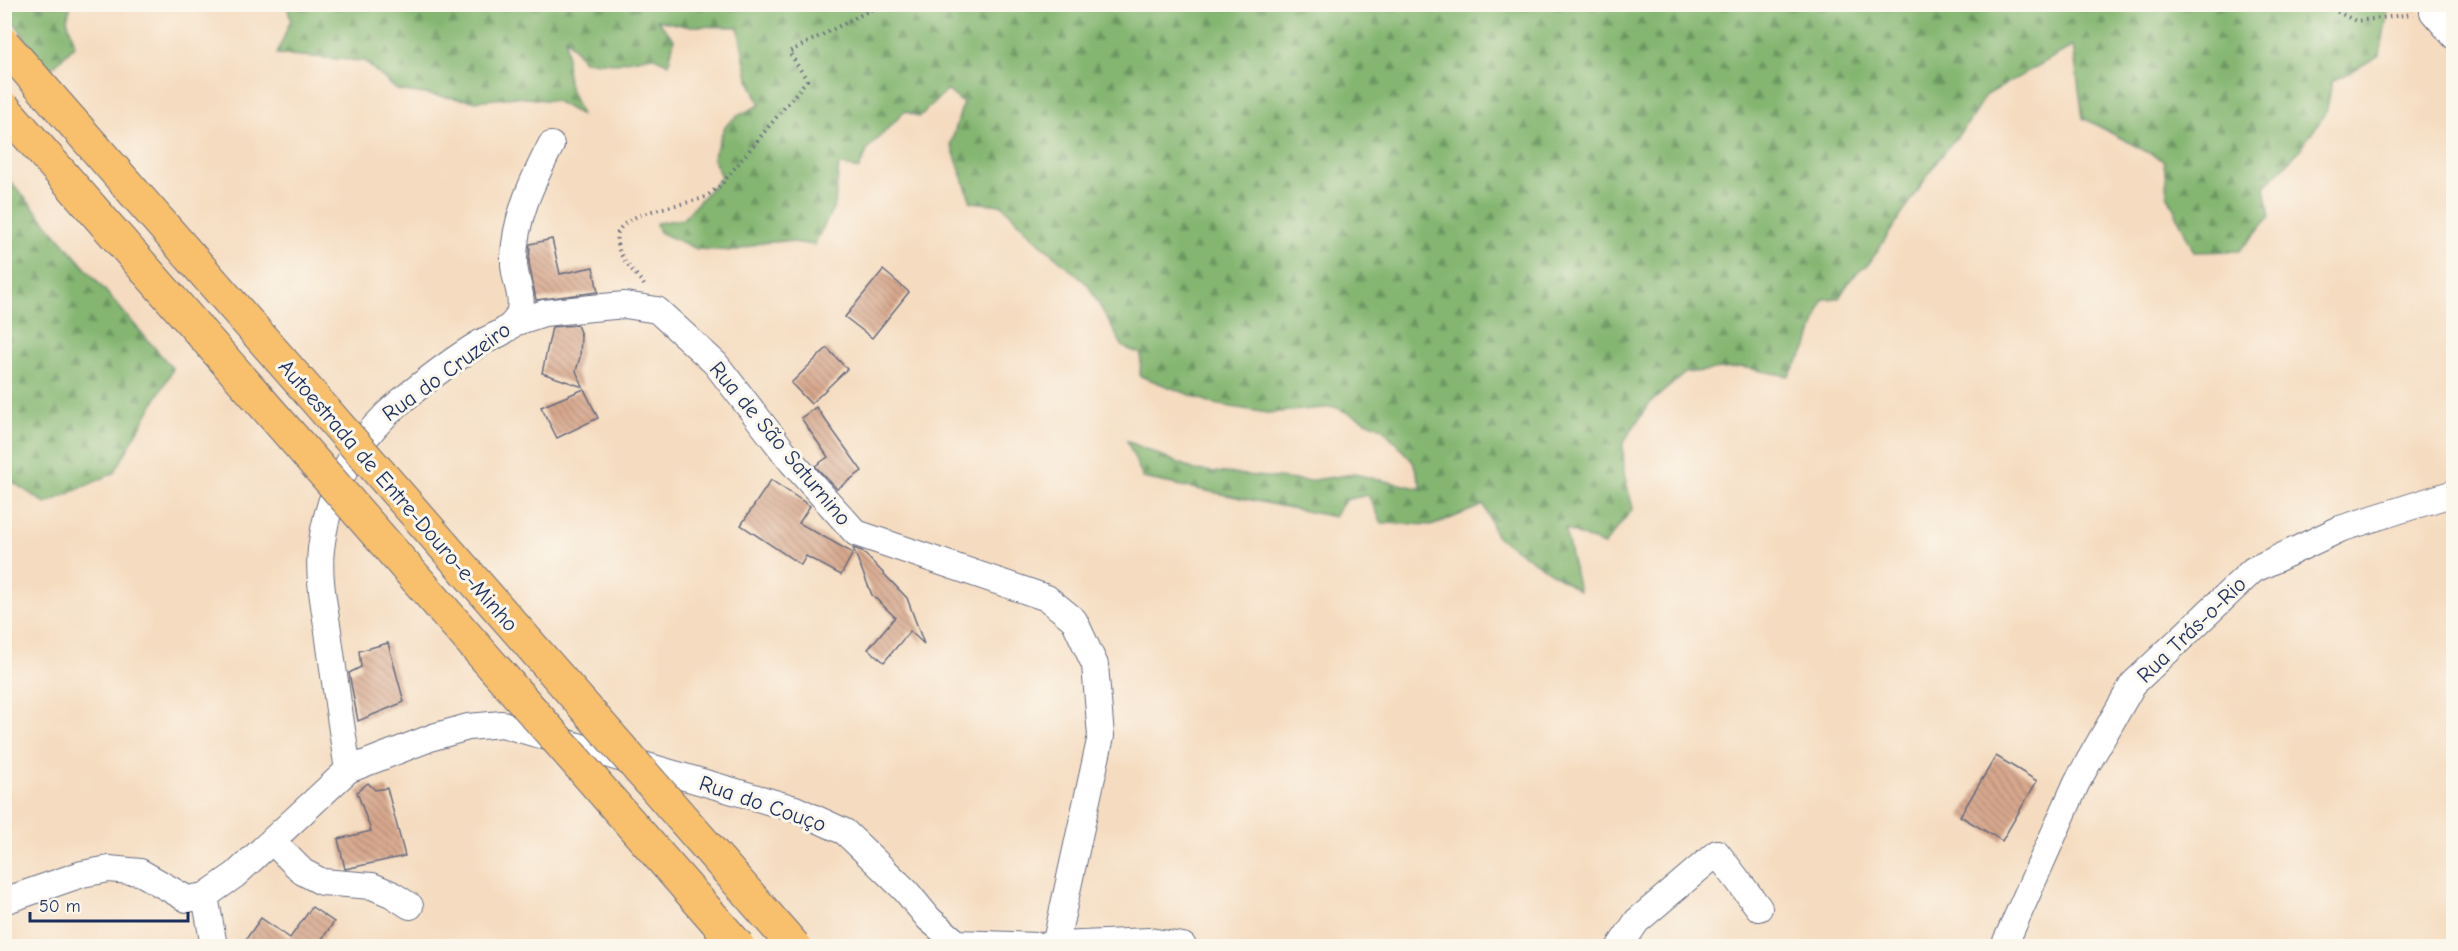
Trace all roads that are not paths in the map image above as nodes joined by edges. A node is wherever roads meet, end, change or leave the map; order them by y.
1 (2433, 12) road end
2 (2454, 36) edge
3 (4, 44) edge
4 (4, 108) edge
5 (551, 145) dead end
6 (514, 322) junction
7 (2454, 493) edge
8 (348, 770) junction
9 (272, 842) junction
10 (205, 896) junction
11 (4, 901) edge
12 (410, 906) dead end
13 (1759, 908) dead end
14 (214, 946) edge
15 (738, 946) edge
16 (794, 946) edge
17 (1055, 946) edge
18 (1183, 946) edge
19 (1620, 946) edge
20 (2004, 946) edge

1 - 2 street
3 - 16 highway, Autoestrada de Entre-Douro-e-Minho, bridge
4 - 15 highway, Autoestrada de Entre-Douro-e-Minho, bridge
5 - 6 street, Rua do Cruzeiro
6 - 8 street, Rua do Cruzeiro
6 - 17 street, Rua de São Saturnino
7 - 20 street, Rua Trás-o-Rio
8 - 9 street
8 - 17 street, Rua do Couço
9 - 10 street
9 - 12 street
10 - 11 street
10 - 14 street
13 - 19 street
17 - 18 street, Rua do Couço

